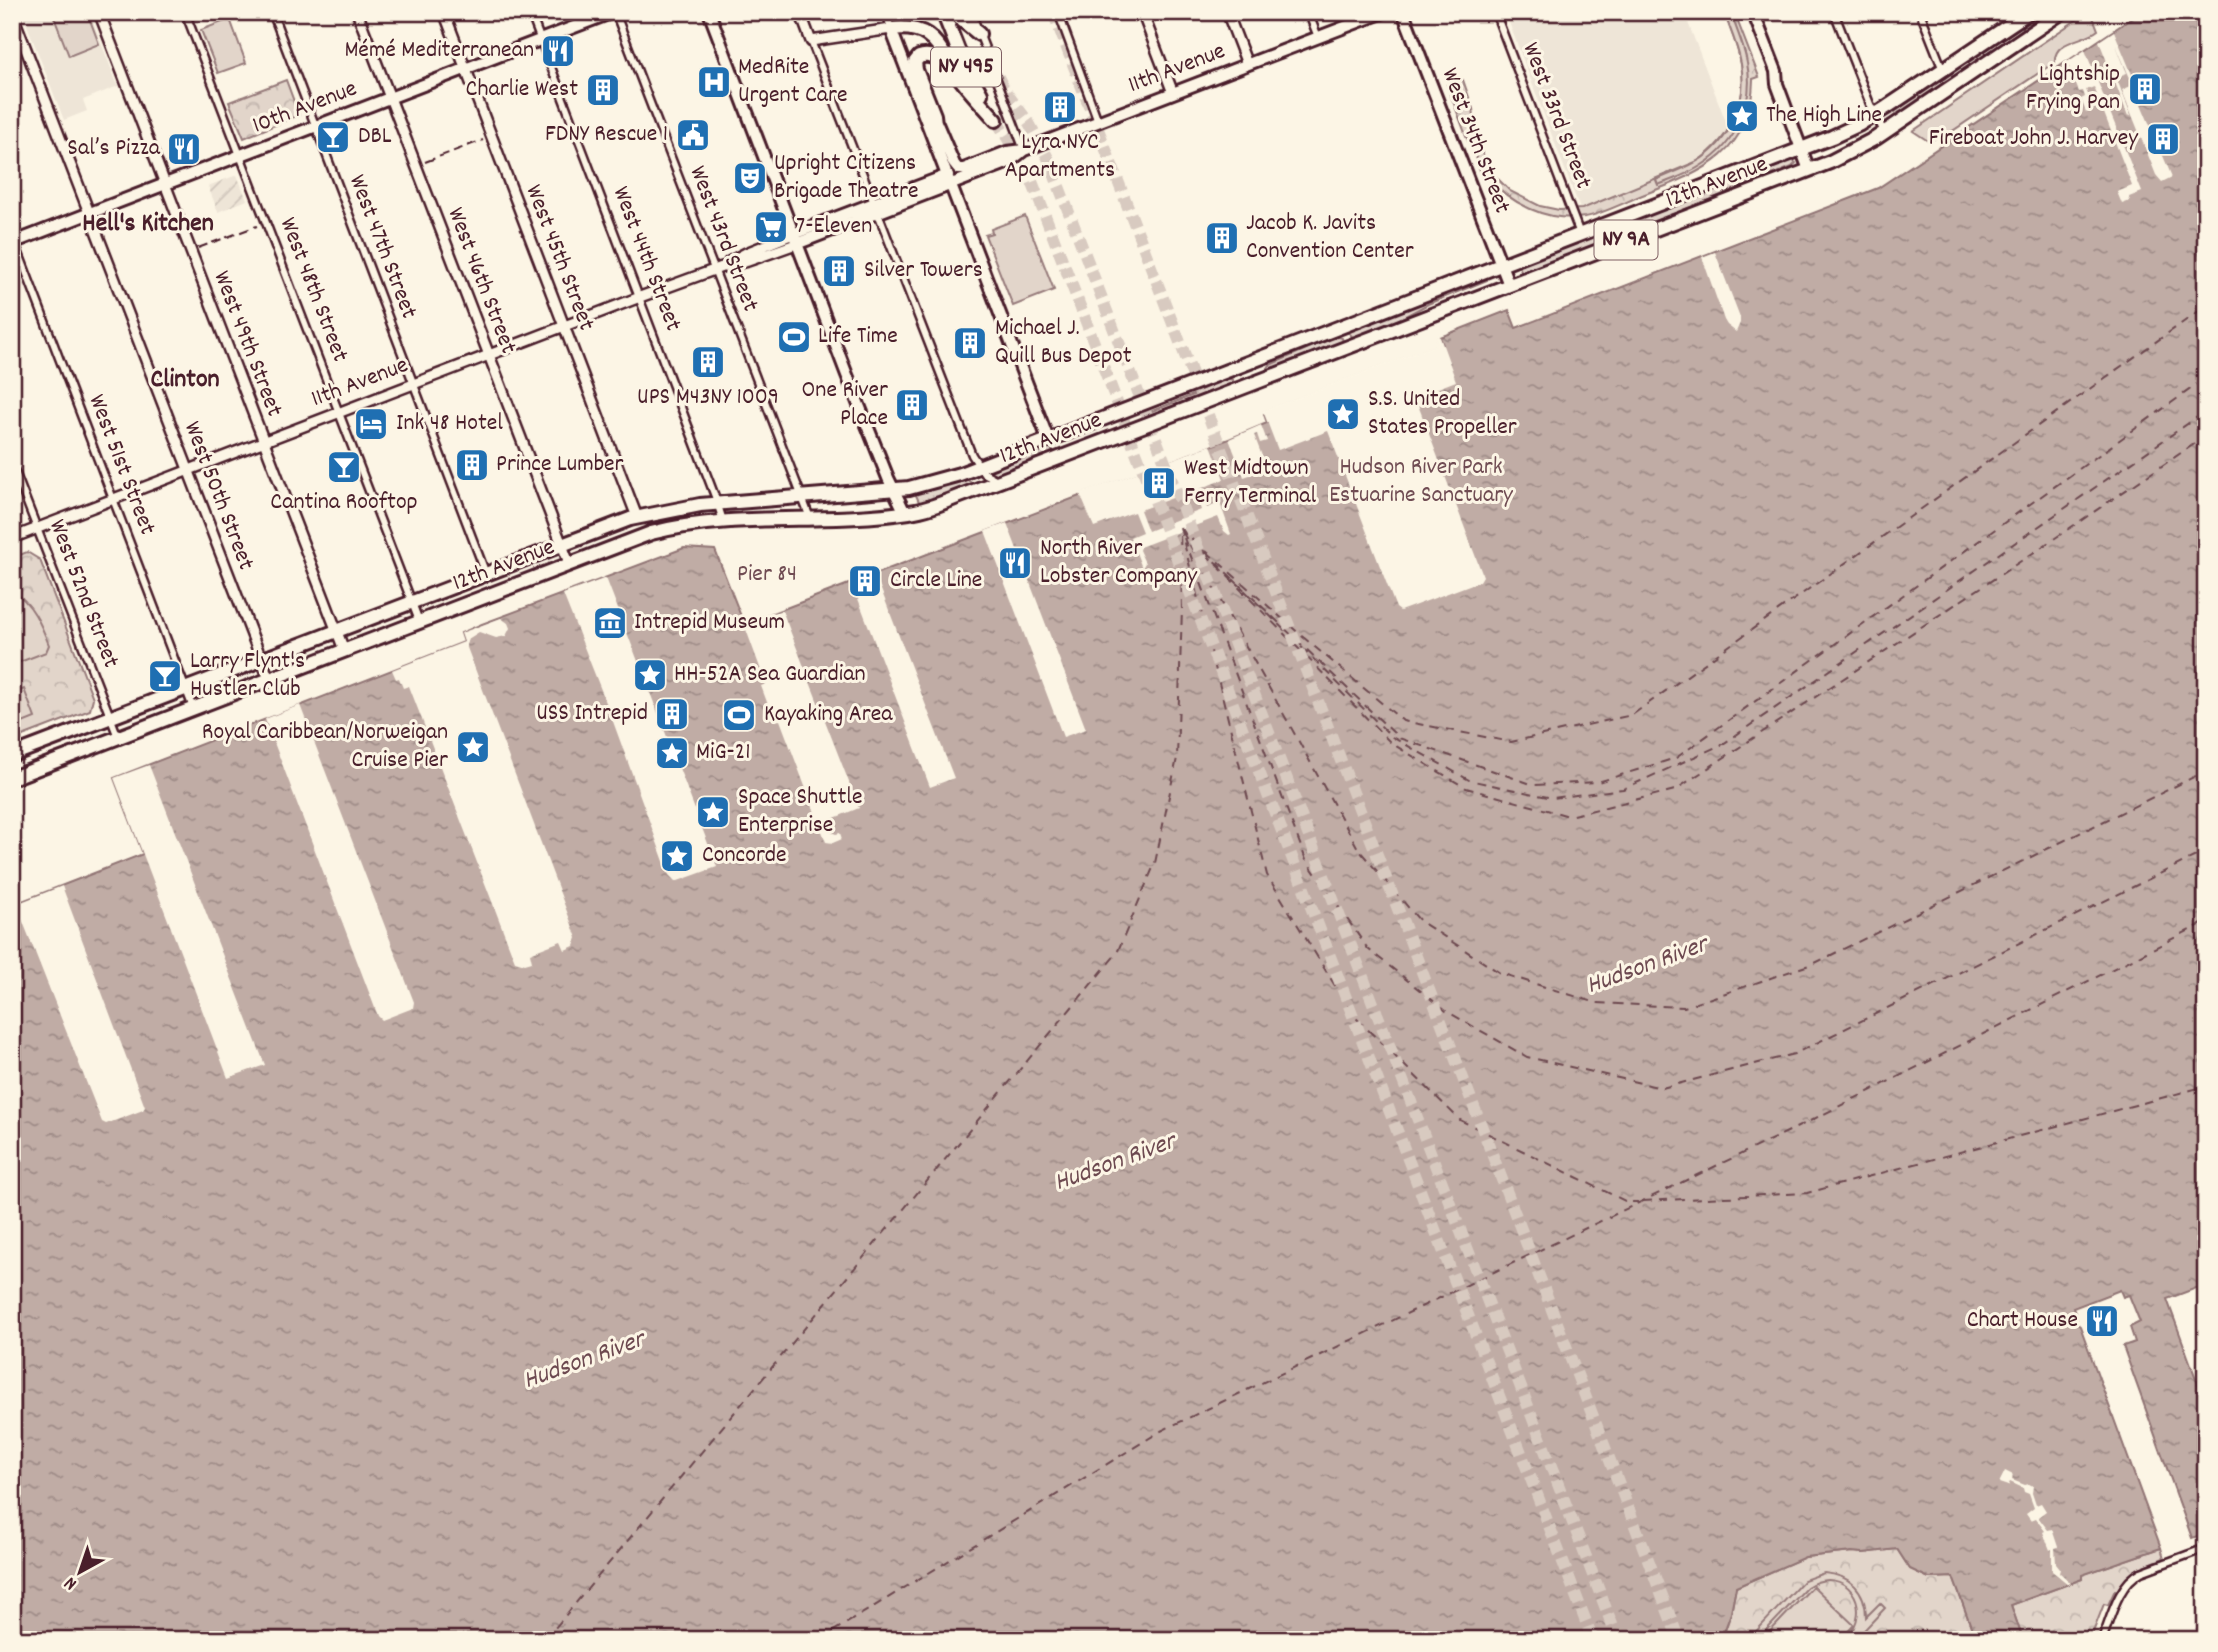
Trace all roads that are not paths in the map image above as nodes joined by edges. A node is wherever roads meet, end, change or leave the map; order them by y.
1 (99, 12) edge
2 (186, 12) edge
3 (272, 12) edge
4 (357, 12) edge
5 (444, 12) edge
6 (530, 12) edge
7 (614, 12) edge
8 (709, 12) edge
9 (800, 12) edge
10 (886, 12) edge
11 (943, 12) edge
12 (952, 12) edge
13 (971, 12) edge
14 (1058, 12) edge
15 (1142, 12) edge
16 (1227, 12) edge
17 (1308, 12) edge
18 (1384, 12) edge
19 (1403, 12) edge
20 (1495, 12) edge
21 (1753, 12) edge
22 (1834, 12) edge
23 (1920, 12) edge
24 (2029, 12) edge
25 (2062, 12) edge
26 (12, 13) edge
27 (2009, 18) edge
28 (891, 29) junction
29 (979, 34) junction
30 (1318, 37) junction
31 (541, 40) junction
32 (811, 41) junction
33 (1247, 64) junction
34 (466, 69) junction
35 (1943, 70) junction
36 (957, 74) junction
37 (1173, 93) junction
38 (390, 98) junction
39 (934, 115) junction
40 (1875, 115) junction
41 (1098, 121) junction
42 (316, 126) junction
43 (1884, 132) junction
44 (938, 149) junction
45 (1801, 149) junction
46 (1024, 150) junction
47 (240, 155) junction
48 (1810, 170) junction
49 (952, 176) junction
50 (165, 184) junction
51 (876, 207) junction
52 (90, 213) junction
53 (1580, 234) junction
54 (795, 239) junction
55 (13, 240) edge
56 (1501, 265) junction
57 (718, 268) junction
58 (1508, 285) junction
59 (640, 297) junction
60 (565, 326) junction
61 (1336, 329) junction
62 (1351, 346) junction
63 (490, 355) junction
64 (1262, 357) junction
65 (1261, 381) junction
66 (415, 384) junction
67 (339, 413) junction
68 (1048, 439) junction
69 (264, 442) junction
70 (12, 464) edge
71 (978, 466) junction
72 (188, 471) junction
73 (1000, 481) junction
74 (893, 490) junction
75 (801, 497) junction
76 (114, 500) junction
77 (718, 504) junction
78 (905, 513) junction
79 (637, 517) junction
80 (810, 518) junction
81 (723, 521) junction
82 (37, 528) junction
83 (12, 538) edge
84 (562, 544) junction
85 (569, 563) junction
86 (486, 574) junction
87 (430, 595) junction
88 (411, 603) junction
89 (437, 614) junction
90 (419, 621) junction
91 (337, 631) junction
92 (344, 650) junction
93 (261, 660) junction
94 (269, 679) junction
95 (186, 689) junction
96 (193, 708) junction
97 (110, 718) junction
98 (118, 737) junction
99 (12, 755) edge
100 (12, 778) edge
101 (2206, 1548) edge
102 (2102, 1640) edge

1 - 50 main road, West 49th Street
2 - 47 street, West 48th Street
3 - 42 street, West 47th Street
4 - 38 main road, West 46th Street
5 - 34 main road, West 45th Street
6 - 31 street, West 44th Street
7 - 31 main road, 10th Avenue
7 - 57 street, West 43rd Street
8 - 54 main road
9 - 32 main road
10 - 28 street
11 - 36 highway, NY 495
12 - 29 highway
13 - 29 street
14 - 41 street
15 - 37 main road
16 - 33 main road
17 - 30 street
18 - 30 main road, 11th Avenue
19 - 56 main road, West 34th Street
20 - 53 street, West 33rd Street
21 - 45 main road
22 - 40 street
23 - 35 street
24 - 27 highway, 12th Avenue / NY 9A
25 - 43 highway, 12th Avenue / NY 9A
26 - 52 main road, West 50th Street
27 - 35 highway, 12th Avenue / NY 9A
28 - 32 main road
28 - 36 highway
28 - 44 main road
29 - 46 street
30 - 33 main road, 11th Avenue
31 - 34 main road, 10th Avenue
31 - 59 street, West 44th Street
32 - 51 street
33 - 37 main road, 11th Avenue
34 - 38 main road, 10th Avenue
34 - 60 main road, West 45th Street
35 - 40 highway, 12th Avenue / NY 9A
36 - 39 highway
37 - 41 main road, 11th Avenue
38 - 42 main road, 10th Avenue
38 - 63 main road, West 46th Street
39 - 44 highway
39 - 49 main road
40 - 43 street
40 - 45 highway, 12th Avenue / NY 9A
41 - 46 main road, 11th Avenue
42 - 47 main road, 10th Avenue
42 - 66 street, West 47th Street
43 - 48 highway, 12th Avenue / NY 9A
44 - 49 main road
45 - 48 main road
45 - 53 highway, 12th Avenue / NY 9A
46 - 49 main road, 11th Avenue
46 - 49 main road, 11th Avenue
47 - 50 main road, 10th Avenue
47 - 67 street, West 48th Street
48 - 58 highway, 12th Avenue / NY 9A
49 - 51 main road, 11th Avenue
49 - 68 main road
50 - 52 main road, 10th Avenue
50 - 69 main road, West 49th Street
51 - 54 main road, 11th Avenue
51 - 71 street
52 - 55 main road, 10th Avenue
52 - 72 main road, West 50th Street
53 - 56 highway, 12th Avenue / NY 9A
54 - 57 main road, 11th Avenue
54 - 74 main road
55 - 76 street, West 51st Street
56 - 58 main road, West 34th Street
56 - 61 highway, 12th Avenue / NY 9A
57 - 59 main road, 11th Avenue
57 - 75 street, West 43rd Street
58 - 62 highway, 12th Avenue / NY 9A
59 - 60 main road, 11th Avenue
59 - 77 street, West 44th Street
60 - 63 main road, 11th Avenue
60 - 79 main road, West 45th Street
61 - 62 highway
61 - 64 highway, 12th Avenue / NY 9A
62 - 65 highway, 12th Avenue / NY 9A
63 - 66 main road, 11th Avenue
63 - 84 main road, West 46th Street
64 - 65 highway
64 - 68 highway, 12th Avenue / NY 9A
65 - 73 highway, 12th Avenue / NY 9A
66 - 67 main road, 11th Avenue
66 - 86 street, West 47th Street
67 - 69 main road, 11th Avenue
67 - 88 street, West 48th Street
68 - 71 highway, 12th Avenue / NY 9A
69 - 72 main road, 11th Avenue
69 - 91 main road, West 49th Street
70 - 82 street, West 52nd Street
71 - 73 street
71 - 74 highway, 12th Avenue / NY 9A
72 - 76 main road, 11th Avenue
72 - 93 main road, West 50th Street
73 - 78 highway, 12th Avenue / NY 9A
74 - 75 highway, 12th Avenue / NY 9A
74 - 78 main road
75 - 77 highway, 12th Avenue / NY 9A
75 - 80 street, West 43rd Street
76 - 82 main road, 11th Avenue
76 - 95 street, West 51st Street
77 - 79 highway, 12th Avenue / NY 9A
77 - 81 street, West 44th Street
78 - 80 highway, 12th Avenue / NY 9A
79 - 84 highway, 12th Avenue / NY 9A
80 - 81 highway, 12th Avenue / NY 9A
81 - 85 highway, 12th Avenue / NY 9A
82 - 83 main road, 11th Avenue
82 - 97 street, West 52nd Street
84 - 85 main road, West 46th Street
84 - 86 highway, 12th Avenue / NY 9A
85 - 89 highway, 12th Avenue / NY 9A
86 - 87 highway, 12th Avenue / NY 9A
87 - 88 highway, 12th Avenue / NY 9A
87 - 89 highway
88 - 90 street, West 48th Street
88 - 91 highway, 12th Avenue / NY 9A
89 - 90 highway, 12th Avenue / NY 9A
90 - 92 highway, 12th Avenue / NY 9A
91 - 92 main road, West 49th Street
91 - 93 highway, 12th Avenue / NY 9A
92 - 94 highway, 12th Avenue / NY 9A
93 - 94 main road, West 50th Street
93 - 95 highway, 12th Avenue / NY 9A
94 - 96 highway, 12th Avenue / NY 9A
95 - 96 street, West 51st Street
95 - 97 highway, 12th Avenue / NY 9A
96 - 98 highway, 12th Avenue / NY 9A
97 - 98 street, West 52nd Street
97 - 99 highway, 12th Avenue / NY 9A
98 - 100 highway, 12th Avenue / NY 9A
101 - 102 street

